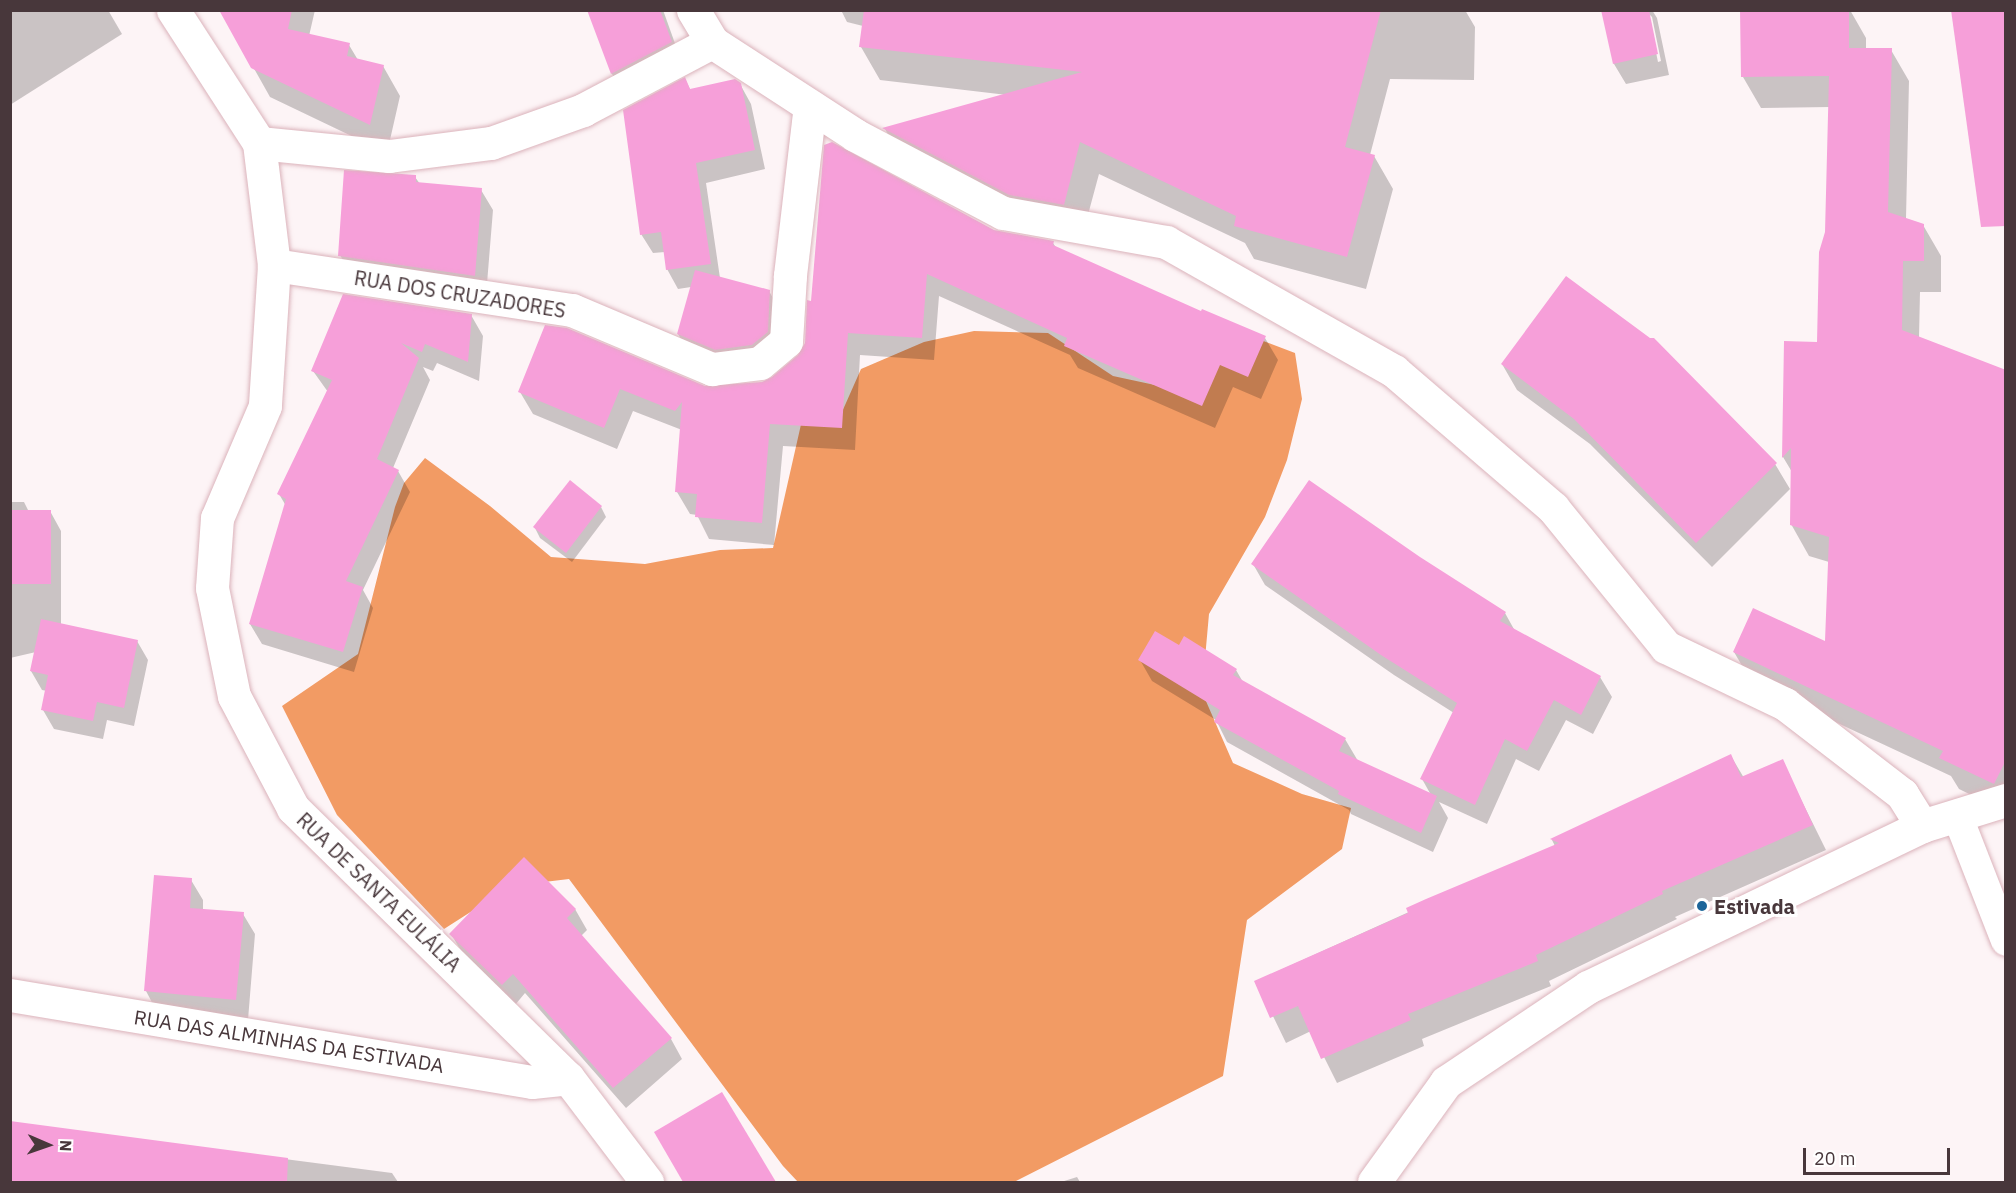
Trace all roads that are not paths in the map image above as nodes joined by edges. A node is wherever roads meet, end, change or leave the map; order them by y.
1 (173, 10) edge
2 (693, 10) edge
3 (711, 42) junction
4 (810, 106) junction
5 (259, 142) junction
6 (274, 265) junction
7 (2006, 800) edge
8 (1957, 815) junction
9 (1922, 826) junction
10 (2006, 941) edge
11 (10, 995) edge
12 (568, 1078) junction
13 (647, 1182) edge
14 (1374, 1182) edge

1 - 5 street, RUA DE SANTA EULÁLIA
2 - 3 street
3 - 4 street
3 - 5 street
4 - 6 street, RUA DOS CRUZADORES
4 - 9 street
5 - 6 street, RUA DE SANTA EULÁLIA
6 - 12 street, RUA DE SANTA EULÁLIA
7 - 8 street
8 - 9 street
8 - 10 lane
9 - 14 street
11 - 12 street, RUA DAS ALMINHAS DA ESTIVADA
12 - 13 street, RUA DE SANTA EULÁLIA

